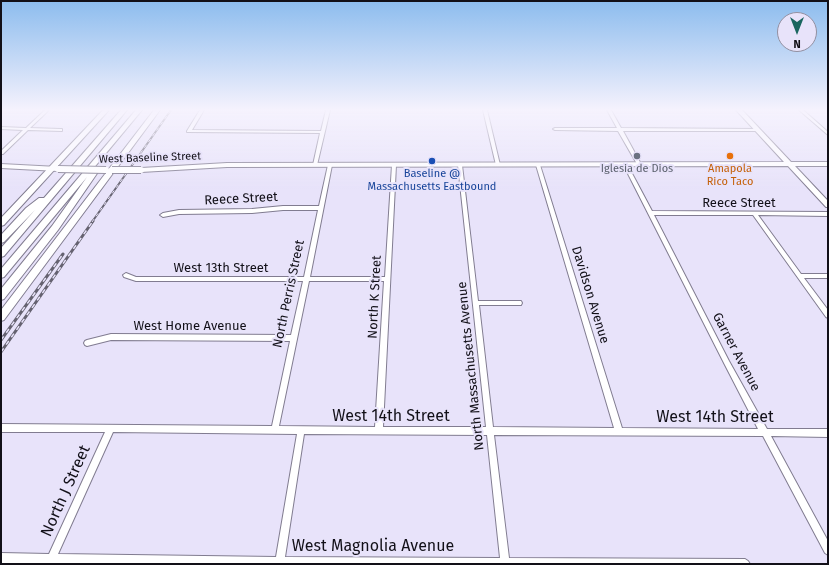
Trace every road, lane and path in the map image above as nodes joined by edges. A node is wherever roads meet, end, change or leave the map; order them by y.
1 (19, 136) edge
2 (83, 136) edge
3 (101, 136) edge
4 (118, 136) edge
5 (119, 136) edge
6 (137, 136) edge
7 (321, 136) edge
8 (491, 136) edge
9 (623, 136) edge
10 (763, 136) edge
11 (1, 153) edge
12 (625, 164) junction
13 (639, 164) junction
14 (790, 164) junction
15 (828, 164) edge
16 (315, 165) junction
17 (330, 165) junction
18 (394, 165) junction
19 (460, 165) junction
20 (498, 165) junction
21 (538, 165) junction
22 (1, 166) edge
23 (54, 169) junction
24 (112, 170) junction
25 (61, 183) junction
26 (828, 205) edge
27 (321, 208) junction
28 (650, 213) junction
29 (828, 214) edge
30 (163, 215) dead end
31 (755, 215) junction
32 (1, 223) edge
33 (1, 240) edge
34 (1, 254) edge
35 (1, 275) edge
36 (126, 275) dead end
37 (799, 276) junction
38 (828, 276) edge
39 (306, 279) junction
40 (388, 279) junction
41 (1, 296) edge
42 (476, 303) junction
43 (519, 303) dead end
44 (828, 315) edge
45 (1, 317) edge
46 (294, 338) junction
47 (87, 343) dead end
48 (1, 428) edge
49 (275, 429) junction
50 (110, 430) junction
51 (301, 431) junction
52 (379, 431) junction
53 (490, 432) junction
54 (619, 432) junction
55 (766, 433) junction
56 (828, 433) edge
57 (828, 550) edge
58 (1, 558) edge
59 (50, 561) edge
60 (280, 563) edge
61 (504, 563) edge
62 (745, 564) edge

1 - 11 street
2 - 23 highway
3 - 25 highway
4 - 35 highway
5 - 41 highway
6 - 24 highway
7 - 16 street
8 - 20 street
9 - 13 street
10 - 14 main road
12 - 13 main road, West Baseline Street
12 - 21 main road, West Baseline Street
12 - 28 street, Garner Avenue
13 - 14 main road, West Baseline Street
14 - 15 main road, West Baseline Street
14 - 26 main road
16 - 17 main road, West Baseline Street
16 - 24 main road, West Baseline Street, bridge
17 - 18 main road, West Baseline Street
17 - 27 street, North Perris Street
18 - 19 main road, West Baseline Street
18 - 40 street, North K Street
19 - 20 main road, West Baseline Street
19 - 42 street, North Massachusetts Avenue
20 - 21 main road, West Baseline Street
21 - 54 street, Davidson Avenue
22 - 23 main road, West Baseline Street
23 - 24 main road, West Baseline Street, bridge
23 - 32 highway
24 - 45 highway
25 - 33 highway
25 - 34 highway
27 - 30 street, Reece Street
27 - 39 street, North Perris Street
28 - 31 street, Reece Street
28 - 55 street, Garner Avenue
29 - 31 street, Reece Street
31 - 37 street
36 - 39 street, West 13th Street
37 - 38 street
37 - 44 street
39 - 40 street, West 13th Street
39 - 46 street, North Perris Street
40 - 52 street, North K Street
42 - 43 street
42 - 53 street, North Massachusetts Avenue
46 - 47 street, West Home Avenue
46 - 49 street, North Perris Street
48 - 50 street, West 14th Street
49 - 50 street, West 14th Street
49 - 51 street, West 14th Street
50 - 59 street, North J Street
51 - 52 street, West 14th Street
51 - 60 street
52 - 53 street, West 14th Street
53 - 54 street, West 14th Street
53 - 61 street, North Massachusetts Avenue
54 - 55 street, West 14th Street
55 - 56 street, West 14th Street
55 - 57 street, Garner Avenue
58 - 59 street, West Magnolia Avenue
59 - 60 street, West Magnolia Avenue
60 - 61 street, West Magnolia Avenue
61 - 62 street, West Magnolia Avenue

